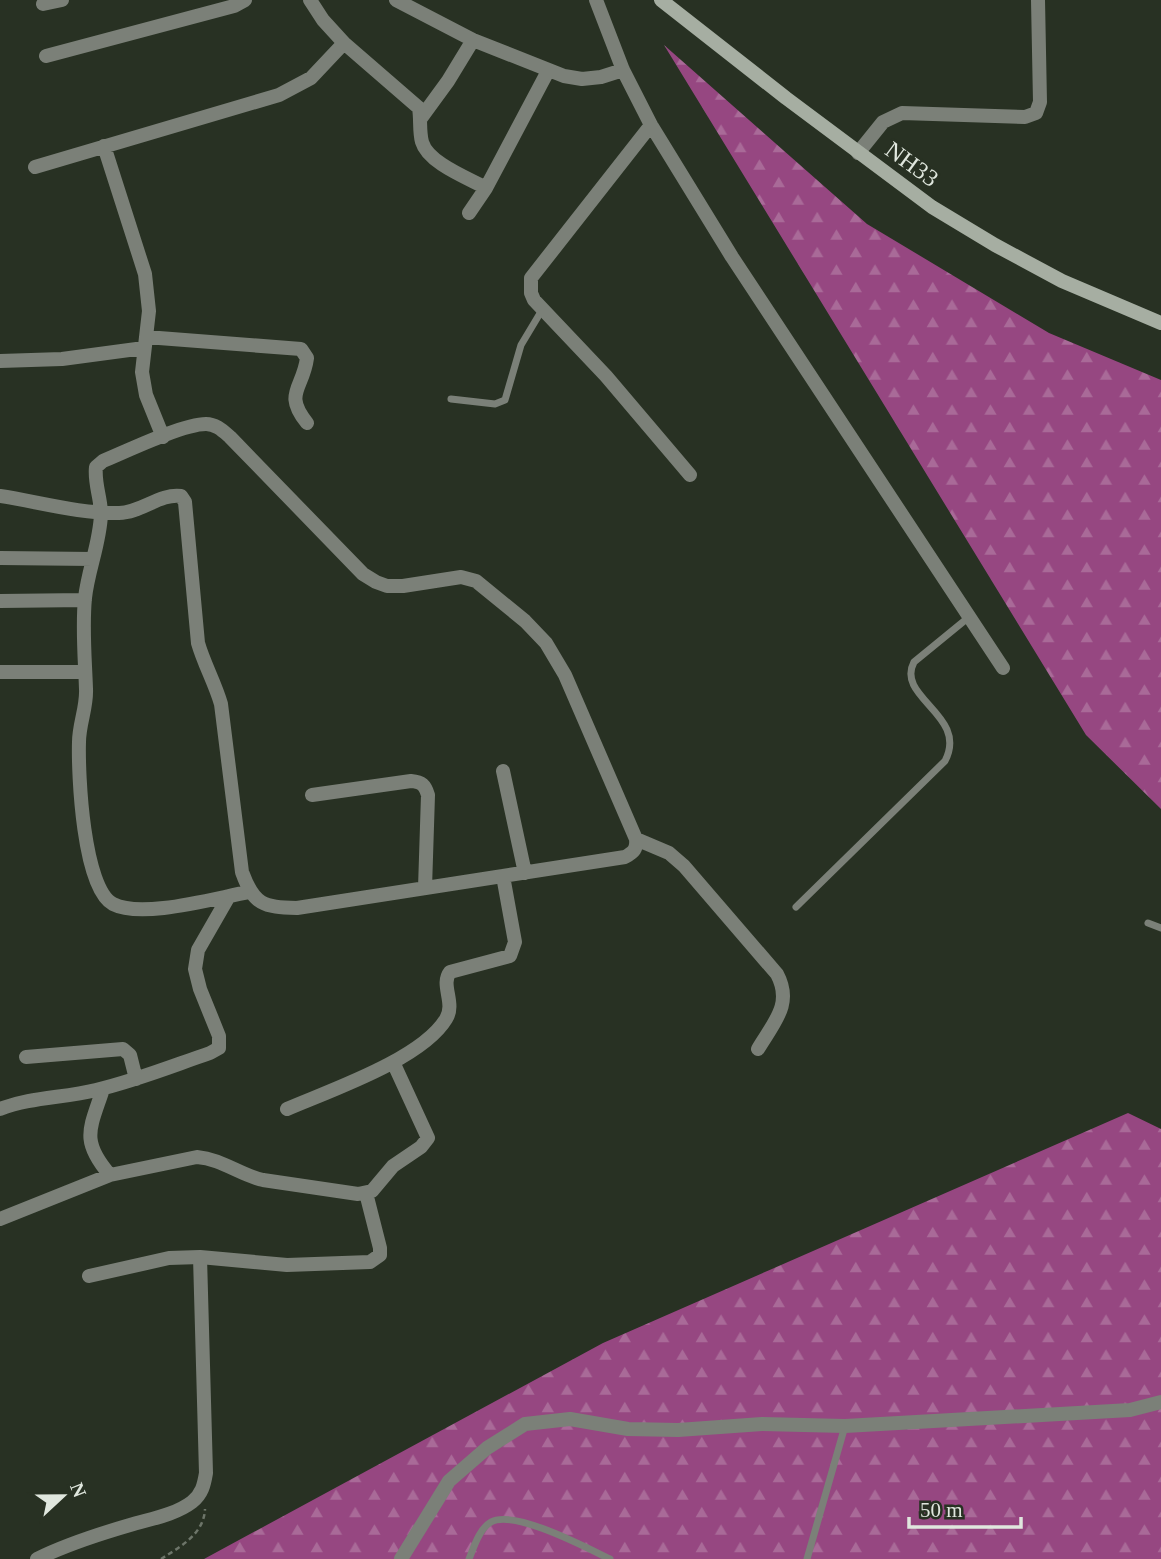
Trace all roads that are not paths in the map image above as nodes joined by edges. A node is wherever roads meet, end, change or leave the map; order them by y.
1 (62, 0) edge
2 (245, 0) edge
3 (310, 0) edge
4 (396, 0) edge
5 (596, 0) edge
6 (661, 0) edge
7 (1038, 0) edge
8 (43, 4) dead end
9 (473, 40) junction
10 (344, 43) junction
11 (46, 56) dead end
12 (623, 70) junction
13 (548, 71) junction
14 (421, 118) junction
15 (651, 125) junction
16 (104, 146) junction
17 (858, 153) junction
18 (35, 167) dead end
19 (486, 188) junction
20 (469, 213) dead end
21 (542, 310) junction
22 (1161, 323) edge
23 (145, 343) junction
24 (0, 361) edge
25 (451, 400) dead end
26 (307, 423) dead end
27 (163, 437) junction
28 (690, 475) dead end
29 (0, 496) edge
30 (101, 513) junction
31 (0, 558) edge
32 (93, 559) junction
33 (85, 600) junction
34 (0, 601) edge
35 (969, 617) junction
36 (1003, 668) dead end
37 (0, 672) edge
38 (85, 672) junction
39 (503, 771) dead end
40 (312, 795) dead end
41 (636, 839) junction
42 (525, 873) junction
43 (503, 876) junction
44 (425, 888) junction
45 (249, 892) junction
46 (229, 896) junction
47 (796, 907) dead end
48 (1148, 923) dead end
49 (1161, 928) edge
50 (758, 1049) dead end
51 (26, 1058) dead end
52 (393, 1062) junction
53 (136, 1079) junction
54 (103, 1088) junction
55 (0, 1109) edge
56 (287, 1110) dead end
57 (110, 1175) junction
58 (366, 1193) junction
59 (0, 1219) edge
60 (200, 1257) junction
61 (89, 1276) dead end
62 (1161, 1402) edge
63 (845, 1426) junction
64 (37, 1559) edge
65 (401, 1559) edge
66 (468, 1559) edge
67 (610, 1559) edge
68 (807, 1559) edge

1 - 8 street
2 - 11 street
3 - 10 street
4 - 9 street
5 - 12 street
6 - 17 main road, NH33
7 - 17 street
9 - 13 street
9 - 14 street
10 - 14 street
10 - 16 street
12 - 13 street
12 - 15 street
13 - 19 street
14 - 19 street
15 - 21 street
15 - 35 street
16 - 18 street
16 - 23 street
17 - 22 main road, NH33
19 - 20 street
21 - 25 lane
21 - 28 street
23 - 24 street
23 - 26 street
23 - 27 street
27 - 30 street
27 - 41 street
29 - 30 street
30 - 32 street
30 - 45 street
31 - 32 street
32 - 33 street
33 - 34 street
33 - 38 street
35 - 36 street
35 - 47 lane
37 - 38 street
38 - 46 street
39 - 42 street
40 - 44 street
41 - 42 street
41 - 50 street
42 - 43 street
43 - 44 street
43 - 52 street
44 - 45 street
45 - 46 street
46 - 53 street
48 - 49 lane
51 - 53 street
52 - 56 street
52 - 58 street
53 - 54 street
54 - 55 street
54 - 57 street
57 - 58 street
57 - 59 street
58 - 60 street
60 - 61 street
60 - 64 street
62 - 63 street
63 - 65 street
63 - 68 lane
66 - 67 lane

